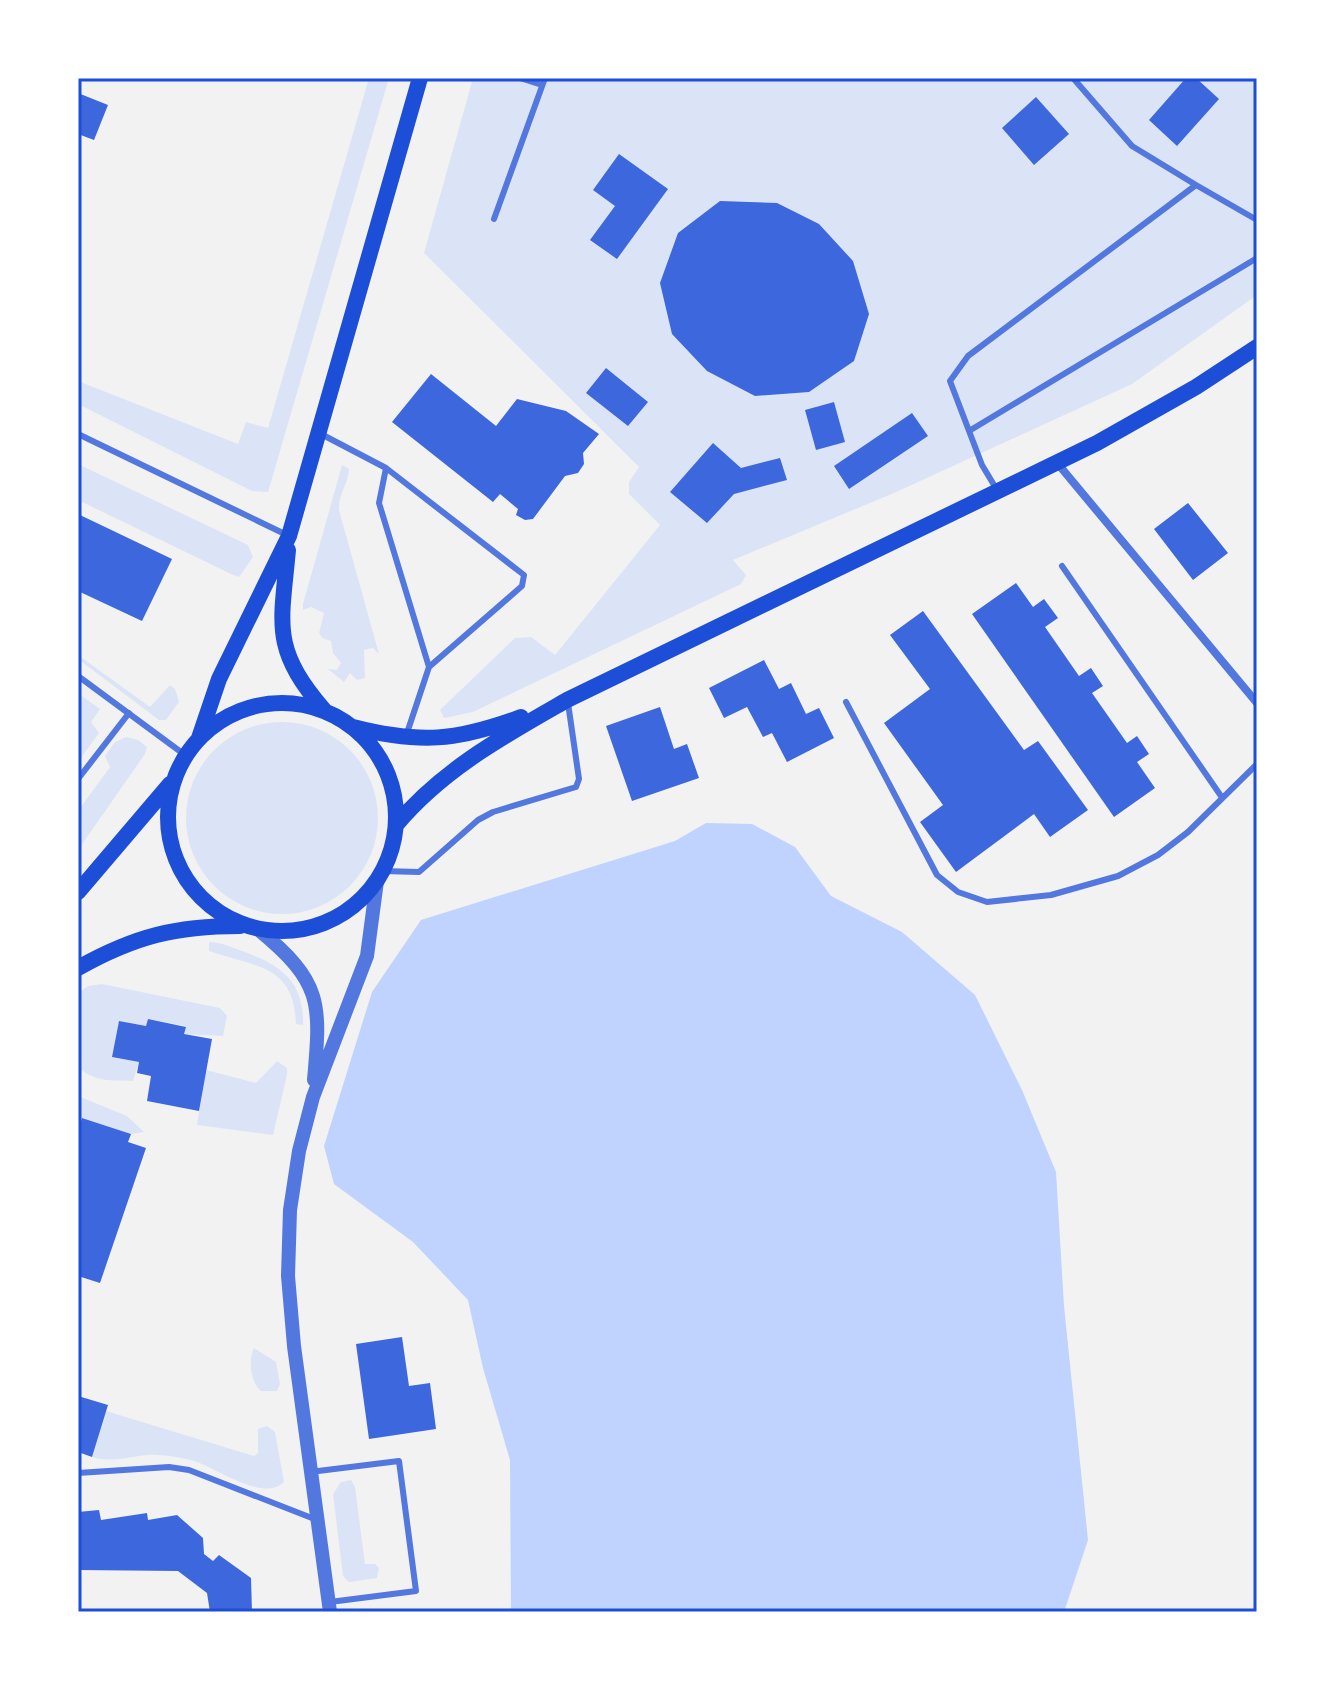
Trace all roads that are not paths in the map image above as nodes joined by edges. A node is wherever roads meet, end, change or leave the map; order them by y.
1 (420, 78) edge
2 (520, 78) edge
3 (1073, 78) edge
4 (544, 82) edge
5 (1196, 185) junction
6 (494, 219) dead end
7 (1257, 220) edge
8 (1257, 258) edge
9 (1257, 347) edge
10 (969, 431) junction
11 (320, 433) junction
12 (78, 434) edge
13 (1058, 464) junction
14 (386, 468) junction
15 (998, 492) junction
16 (289, 536) junction
17 (1062, 566) dead end
18 (429, 667) junction
19 (78, 676) edge
20 (567, 700) junction
21 (846, 702) dead end
22 (1257, 703) edge
23 (325, 711) junction
24 (129, 713) junction
25 (351, 726) junction
26 (404, 739) junction
27 (191, 749) junction
28 (1257, 764) edge
29 (78, 779) edge
30 (173, 780) junction
31 (1221, 796) junction
32 (396, 825) junction
33 (380, 876) junction
34 (78, 892) edge
35 (252, 928) junction
36 (78, 968) edge
37 (313, 1097) junction
38 (310, 1472) junction
39 (78, 1473) edge
40 (317, 1520) junction
41 (329, 1607) edge

1 - 11 main road
2 - 4 lane
3 - 5 lane
4 - 6 lane
5 - 7 lane
5 - 10 lane
8 - 10 lane
9 - 13 main road
10 - 15 lane
11 - 14 lane
11 - 16 main road
12 - 16 lane
13 - 15 main road
13 - 22 street
14 - 18 lane
14 - 18 lane
15 - 20 main road
16 - 23 main road
16 - 27 main road
17 - 31 lane
18 - 26 lane
19 - 24 lane
20 - 26 main road
20 - 32 main road
20 - 33 lane
21 - 31 lane
23 - 25 main road
23 - 27 main road
24 - 27 lane
24 - 29 lane
25 - 26 main road
25 - 32 main road
27 - 30 main road
28 - 31 lane
30 - 34 main road
30 - 35 main road
32 - 33 main road
33 - 35 main road
33 - 37 street
35 - 36 main road
35 - 37 street
37 - 38 street
38 - 40 street
38 - 41 lane
39 - 40 lane
40 - 41 street

